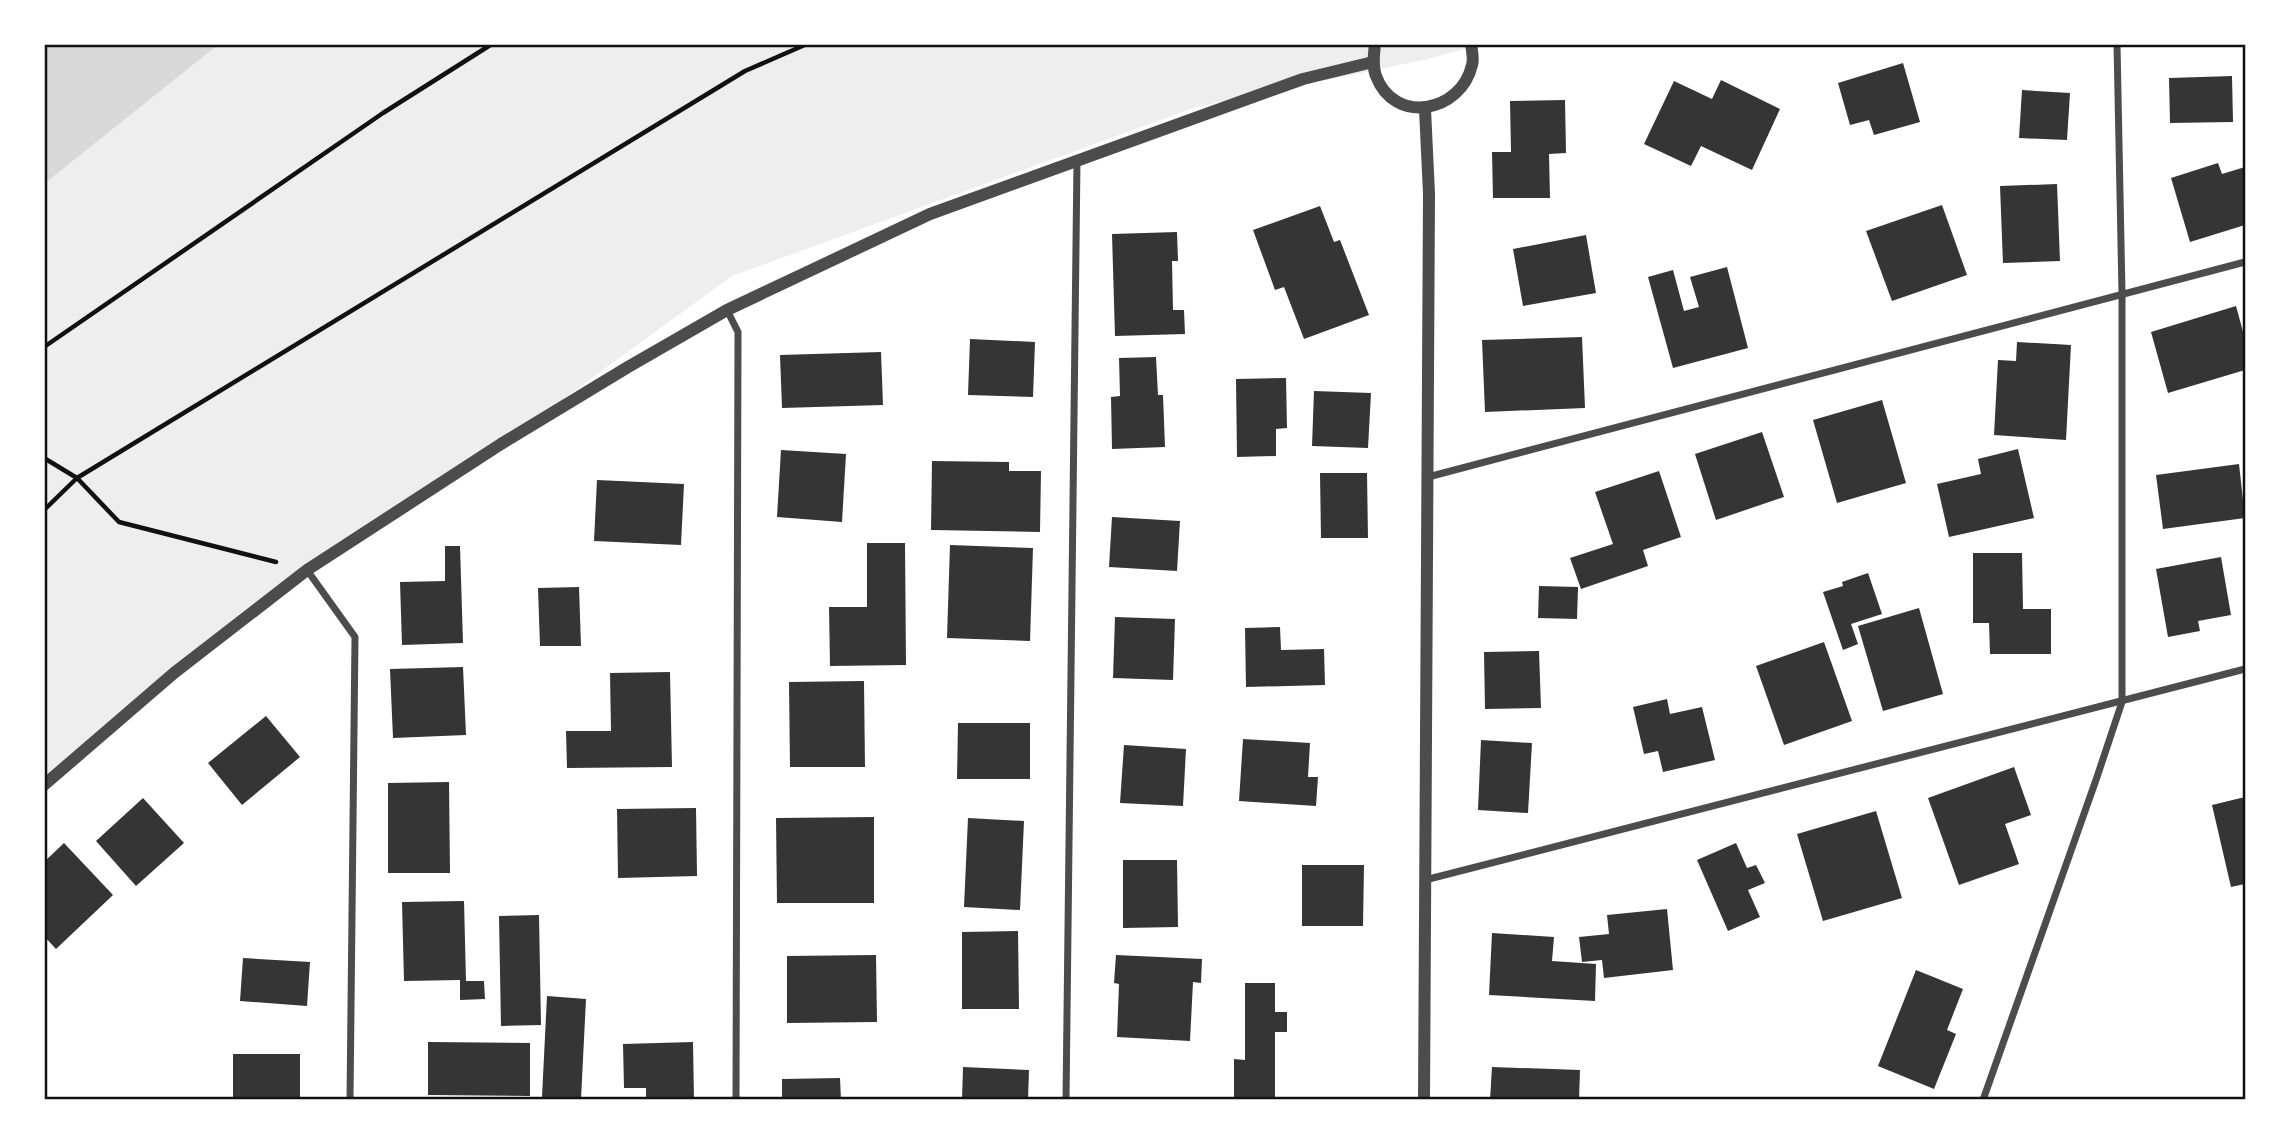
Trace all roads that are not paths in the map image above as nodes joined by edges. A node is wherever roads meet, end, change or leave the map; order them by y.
1 (1375, 44) edge
2 (1471, 44) edge
3 (2117, 44) edge
4 (1373, 62) junction
5 (1425, 108) junction
6 (1077, 160) junction
7 (2245, 262) edge
8 (2122, 293) junction
9 (727, 310) junction
10 (1428, 477) junction
11 (307, 570) junction
12 (2245, 669) edge
13 (2122, 702) junction
14 (44, 785) edge
15 (1425, 880) junction
16 (350, 1100) edge
17 (736, 1100) edge
18 (1066, 1100) edge
19 (1424, 1100) edge
20 (1983, 1100) edge

1 - 4 street
2 - 5 street
3 - 8 street
4 - 5 street
4 - 6 street
5 - 10 street
6 - 9 street
6 - 18 street
7 - 8 street
8 - 10 street
8 - 13 street
9 - 11 street
9 - 17 street
10 - 15 street
11 - 14 street
11 - 16 street
12 - 13 street
13 - 15 street
13 - 20 street
15 - 19 street

